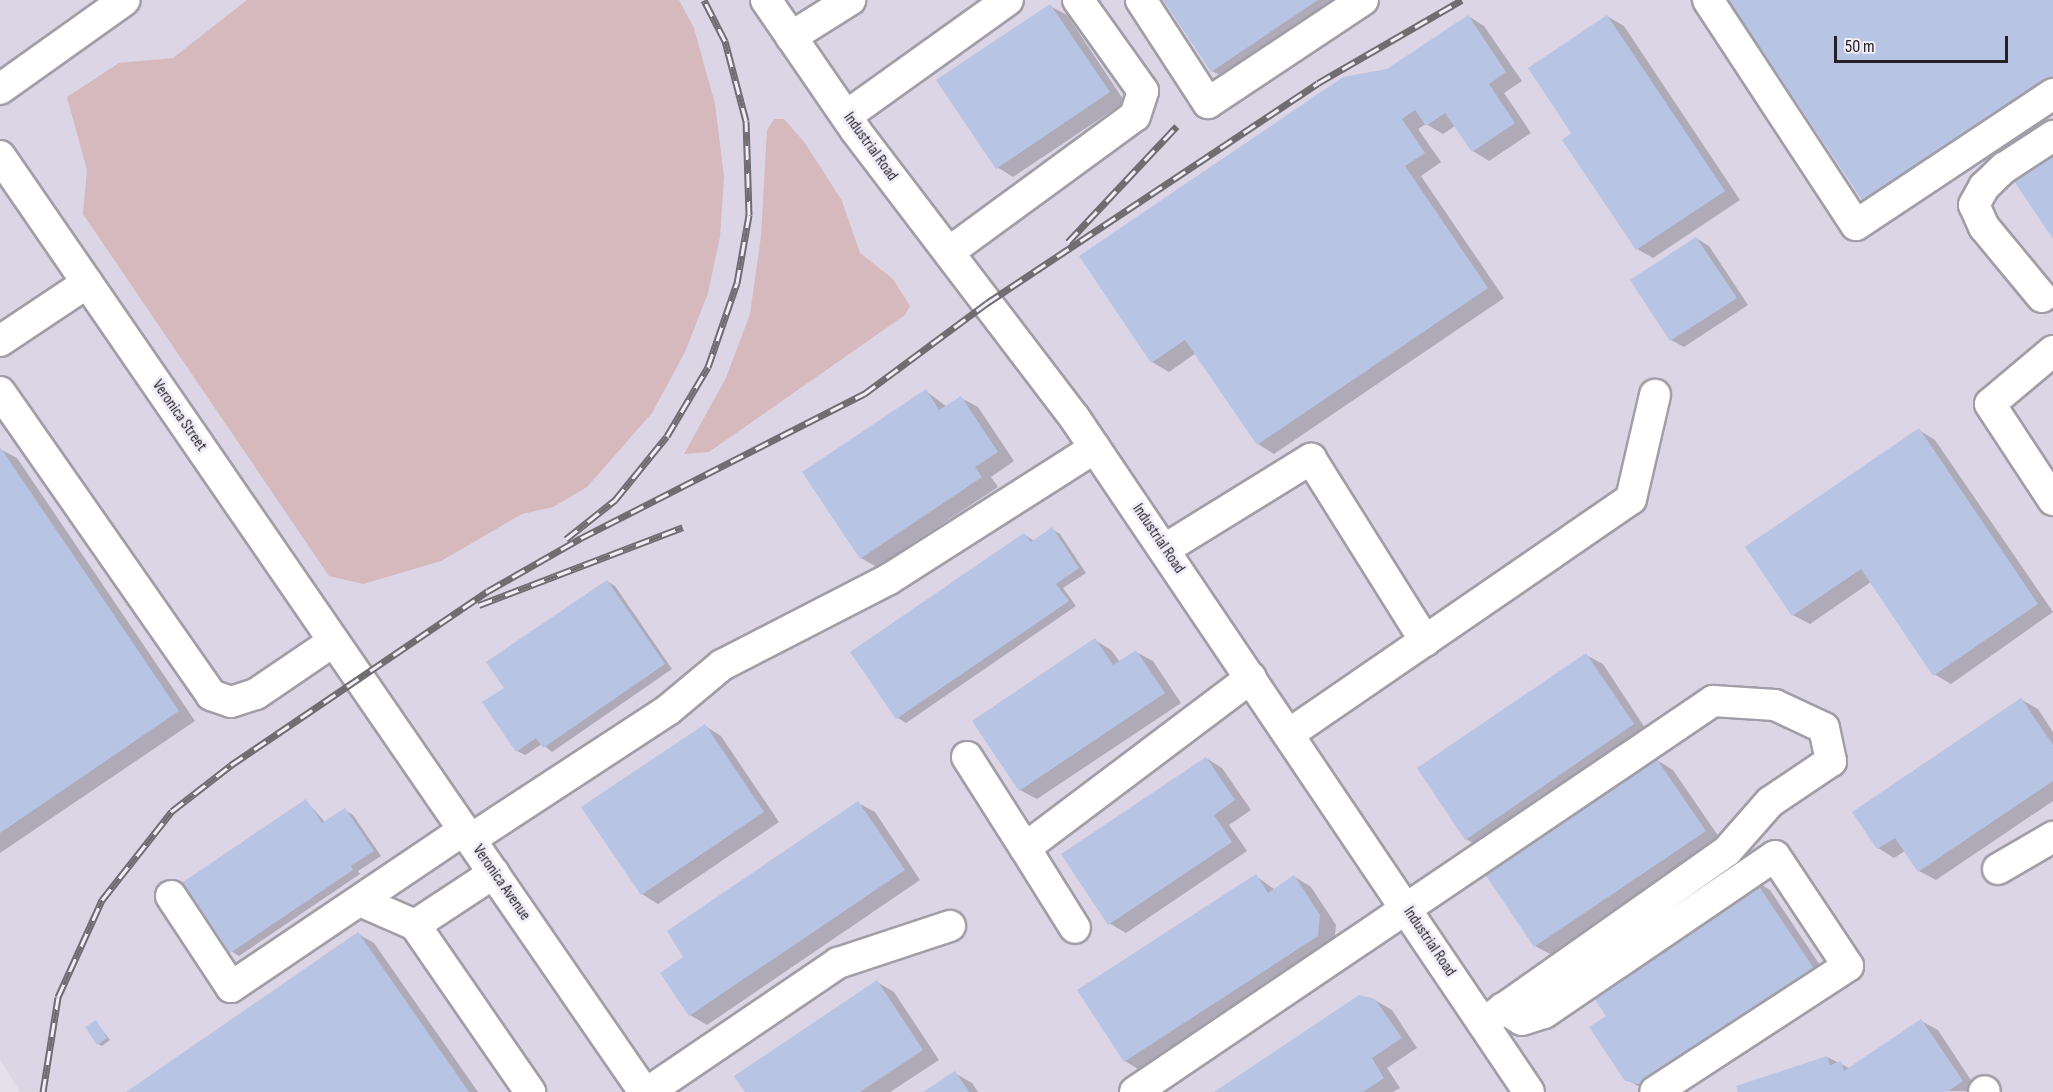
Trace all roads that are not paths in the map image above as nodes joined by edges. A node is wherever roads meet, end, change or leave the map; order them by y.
1 (125, 0) edge
2 (766, 0) edge
3 (850, 0) edge
4 (1008, 0) edge
5 (1078, 0) edge
6 (1141, 0) edge
7 (1363, 0) edge
8 (1708, 0) edge
9 (791, 36) junction
10 (0, 89) edge
11 (2053, 94) edge
12 (846, 116) junction
13 (2053, 136) edge
14 (0, 156) edge
15 (949, 252) junction
16 (87, 283) junction
17 (2042, 297) dead end
18 (0, 341) edge
19 (2053, 351) edge
20 (0, 392) edge
21 (1655, 395) dead end
22 (1095, 448) junction
23 (2053, 500) edge
24 (1165, 549) junction
25 (334, 641) junction
26 (1425, 641) junction
27 (358, 675) joint
28 (1251, 678) junction
29 (1289, 734) junction
30 (967, 757) dead end
31 (467, 835) junction
32 (2053, 837) edge
33 (1025, 848) junction
34 (1998, 869) dead end
35 (494, 873) junction
36 (171, 896) dead end
37 (360, 901) junction
38 (1408, 911) junction
39 (415, 925) junction
40 (950, 926) dead end
41 (1075, 928) dead end
42 (1493, 1015) junction
43 (530, 1092) edge
44 (646, 1092) edge
45 (1135, 1092) edge
46 (1529, 1092) edge
47 (1655, 1092) edge

1 - 10 street
2 - 9 street, Industrial Road
3 - 9 street
4 - 12 street
5 - 15 street
6 - 7 street
8 - 11 street
9 - 12 street, Industrial Road
12 - 15 street, Industrial Road
13 - 17 street
14 - 16 street, Veronica Street
15 - 22 street, Industrial Road
16 - 18 street
16 - 25 street, Veronica Street
19 - 23 street
20 - 25 street
21 - 26 street
22 - 24 street, Industrial Road
22 - 31 street
24 - 26 street
24 - 28 street, Industrial Road
25 - 27 street, Veronica Street
26 - 29 street
27 - 31 street, Veronica Avenue
28 - 29 street, Industrial Road
28 - 33 street
29 - 38 street, Industrial Road
30 - 33 street
31 - 35 street, Veronica Avenue
31 - 37 street
32 - 34 street
33 - 41 street
35 - 39 street
35 - 44 street, Veronica Avenue
36 - 37 street
37 - 39 street
38 - 42 street, Industrial Road
38 - 42 street
38 - 45 street
39 - 43 street
40 - 44 street
42 - 46 street, Industrial Road
42 - 47 street

